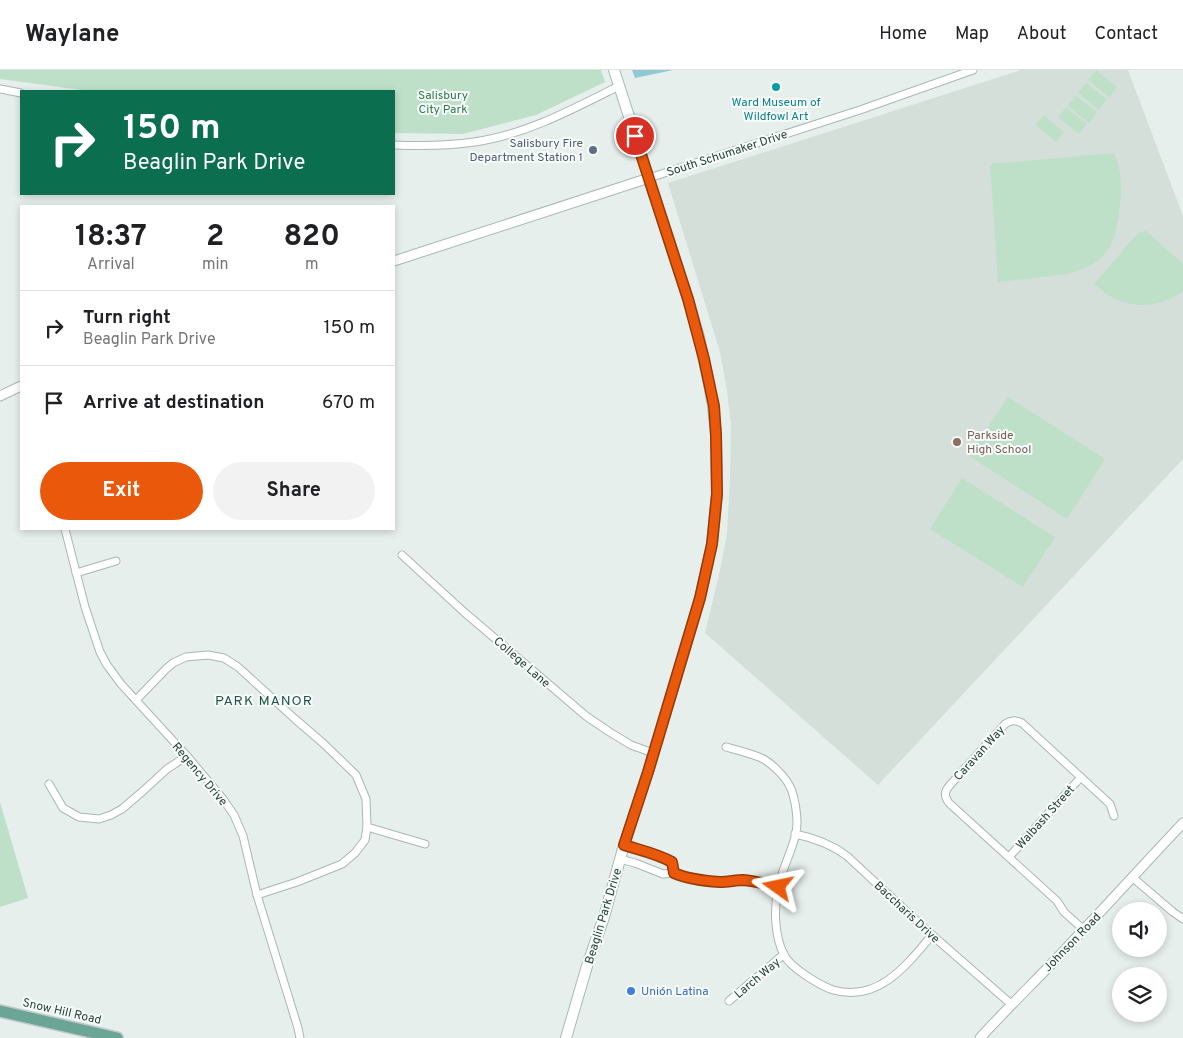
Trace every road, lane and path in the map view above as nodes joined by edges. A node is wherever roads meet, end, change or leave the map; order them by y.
1 (614, 70) edge
2 (973, 70) edge
3 (619, 86) junction
4 (0, 89) edge
5 (20, 92) edge
6 (395, 144) edge
7 (649, 178) junction
8 (395, 260) edge
9 (20, 386) edge
10 (0, 396) edge
11 (66, 530) edge
12 (402, 555) dead end
13 (116, 561) dead end
14 (76, 573) junction
15 (136, 700) junction
16 (726, 747) dead end
17 (653, 753) junction
18 (187, 756) junction
19 (1081, 777) junction
20 (49, 784) dead end
21 (1114, 816) dead end
22 (1183, 823) edge
23 (367, 827) junction
24 (796, 834) junction
25 (425, 844) dead end
26 (624, 845) junction
27 (1009, 857) junction
28 (620, 859) junction
29 (674, 873) junction
30 (1132, 877) junction
31 (778, 887) junction
32 (257, 895) junction
33 (1183, 919) edge
34 (1084, 930) junction
35 (932, 935) junction
36 (784, 954) junction
37 (729, 1001) dead end
38 (1011, 1004) junction
39 (0, 1011) edge
40 (83, 1034) edge
41 (117, 1038) edge
42 (300, 1038) edge
43 (566, 1038) edge
44 (980, 1038) edge

1 - 3 main road, Beaglin Park Drive
2 - 7 street, South Schumaker Drive
3 - 6 street
3 - 7 main road, Beaglin Park Drive
4 - 5 street
7 - 8 street, South Schumaker Drive
7 - 17 main road, Beaglin Park Drive
9 - 10 street
11 - 14 street, Regency Drive
12 - 17 street, College Lane
13 - 14 street
14 - 15 street, Regency Drive
15 - 18 street, Regency Drive
15 - 23 street
16 - 24 street
17 - 26 main road, Beaglin Park Drive
18 - 20 street
18 - 32 street, Regency Drive
19 - 21 street, Caravan Way
19 - 27 street, Walbash Street
19 - 27 street, Caravan Way
22 - 30 street, Johnson Road
23 - 25 street
23 - 32 street
24 - 31 street
24 - 35 street, Baccharis Drive
26 - 28 main road, Beaglin Park Drive
26 - 29 street
27 - 34 street, Caravan Way
28 - 29 street
28 - 43 main road, Beaglin Park Drive
29 - 31 street
30 - 33 street
30 - 34 street, Johnson Road
31 - 36 street
32 - 42 street, Regency Drive
34 - 38 street, Johnson Road
35 - 36 street
35 - 38 street, Baccharis Drive
36 - 37 street, Larch Way
38 - 44 street, Johnson Road
39 - 40 main road, Snow Hill Road
40 - 41 main road, Snow Hill Road

